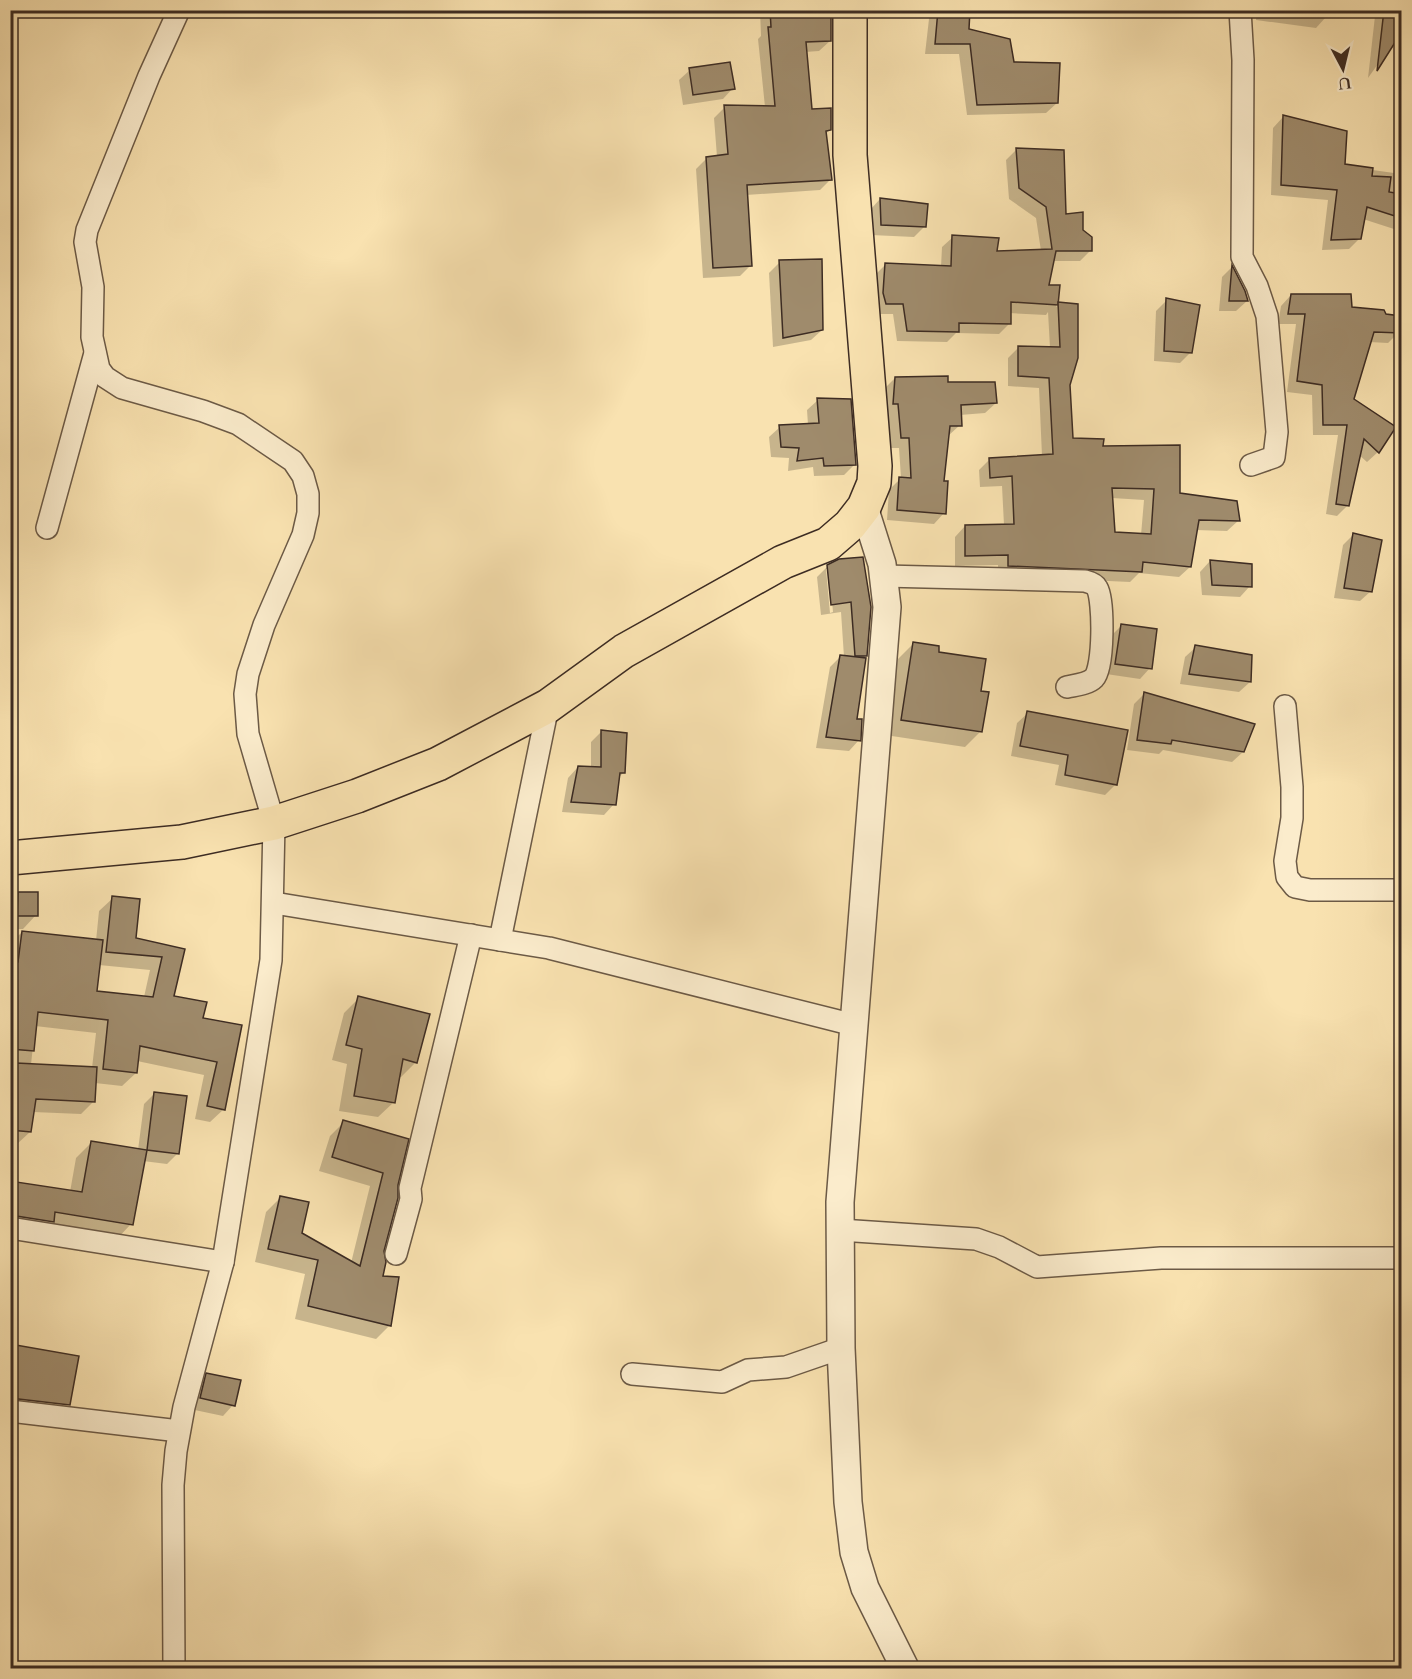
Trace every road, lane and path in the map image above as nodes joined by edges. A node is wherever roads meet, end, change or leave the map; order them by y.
1 (179, 10) edge
2 (850, 10) edge
3 (1240, 10) edge
4 (95, 354) junction
5 (1251, 465) dead end
6 (864, 507) junction
7 (47, 528) dead end
8 (884, 576) junction
9 (1068, 687) dead end
10 (548, 706) junction
11 (1285, 706) dead end
12 (274, 823) junction
13 (10, 858) edge
14 (1401, 890) edge
15 (274, 903) junction
16 (471, 935) junction
17 (500, 940) junction
18 (854, 1025) junction
19 (10, 1228) edge
20 (840, 1230) junction
21 (396, 1254) dead end
22 (1401, 1258) edge
23 (223, 1262) junction
24 (842, 1347) junction
25 (632, 1374) dead end
26 (10, 1411) edge
27 (180, 1431) junction
28 (174, 1668) edge
29 (905, 1668) edge

1 - 4 street
2 - 6 main road
3 - 5 street
4 - 7 street
4 - 12 street
6 - 8 street
6 - 10 main road
8 - 9 street
8 - 18 street
10 - 12 main road
10 - 17 street
11 - 14 street
12 - 13 main road
12 - 15 street
15 - 16 street
15 - 23 street
16 - 17 street
16 - 21 street
17 - 18 street
18 - 20 street
19 - 23 street
20 - 22 street
20 - 24 street
23 - 27 street
24 - 25 street
24 - 29 street
26 - 27 street
27 - 28 street

